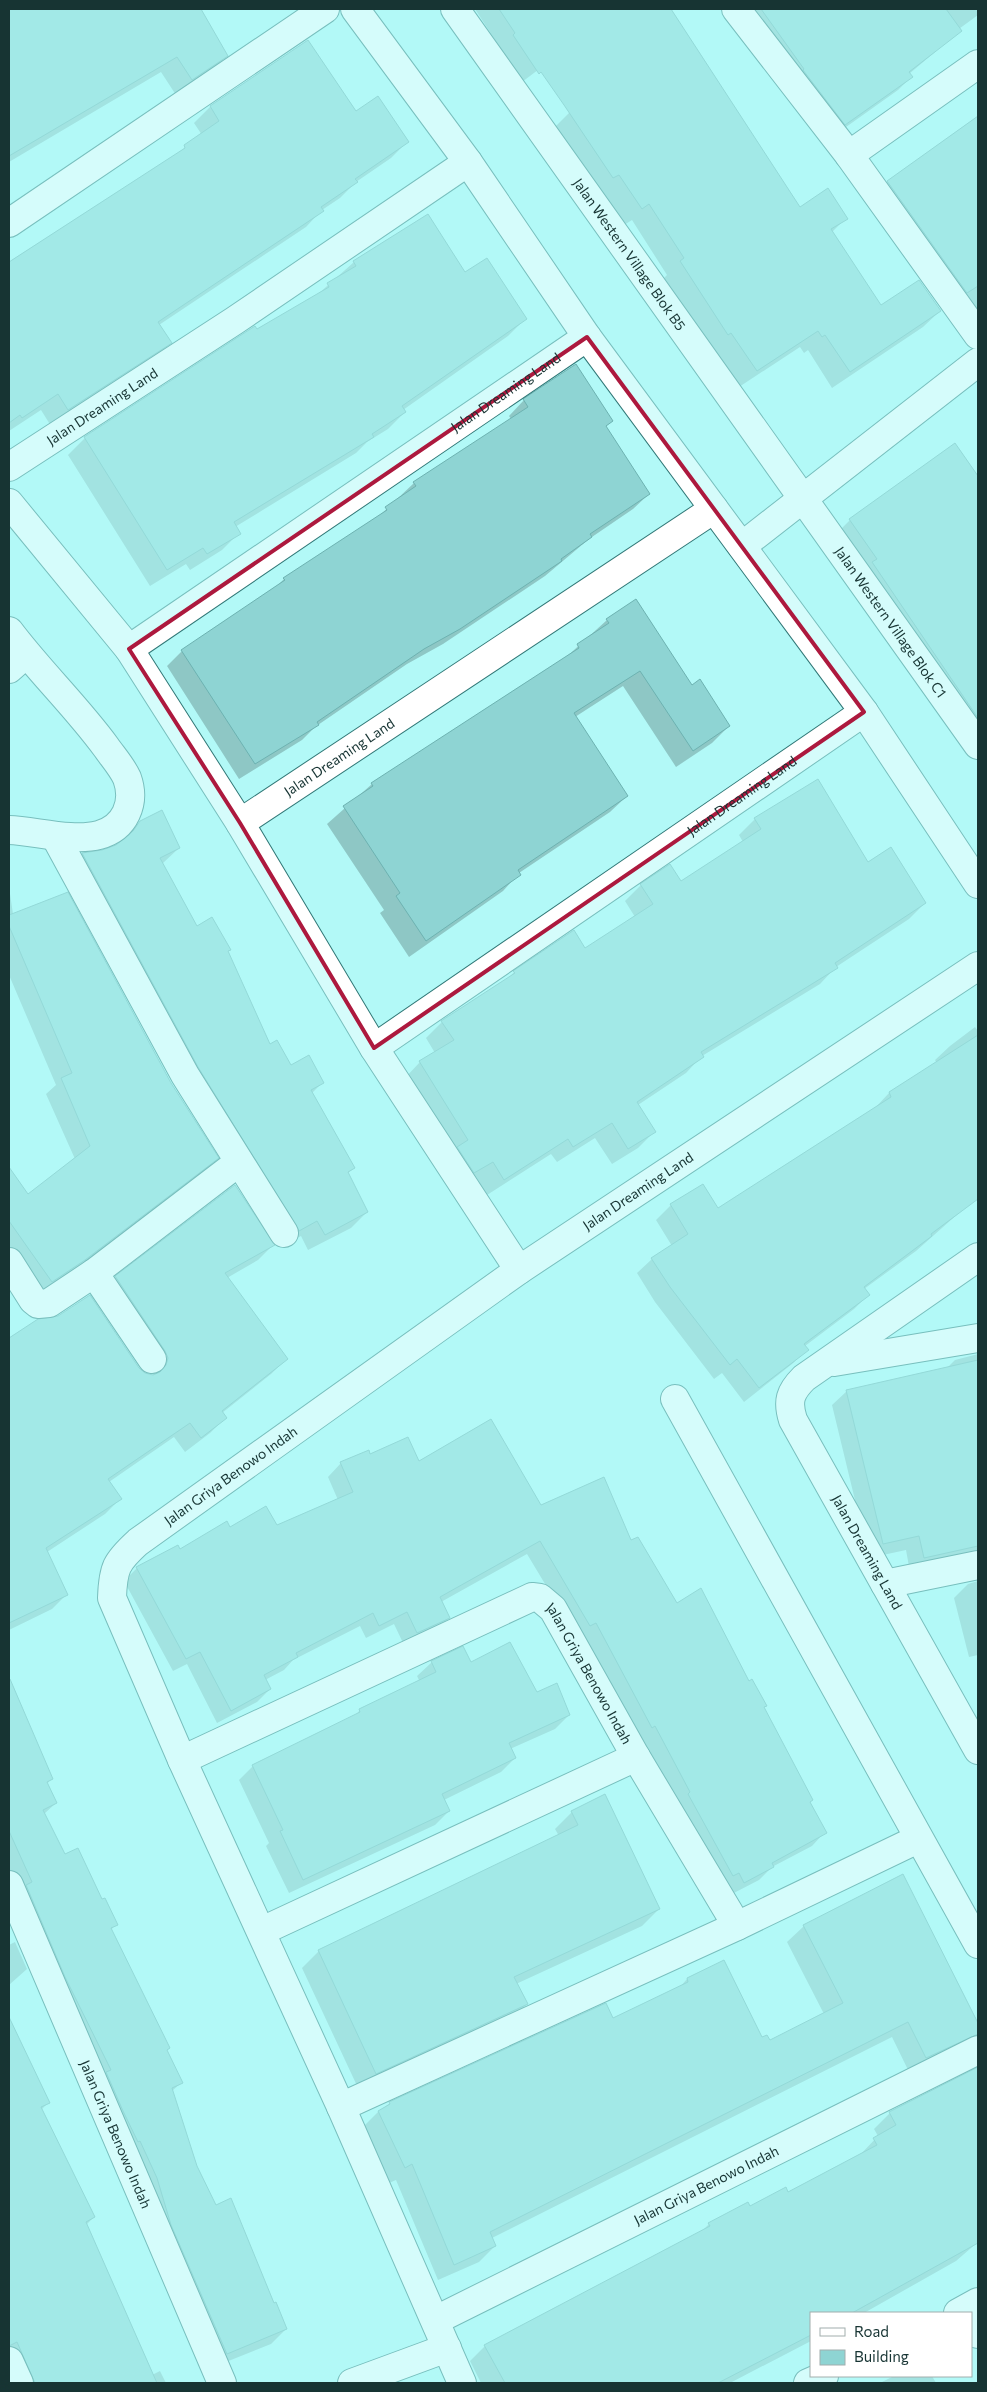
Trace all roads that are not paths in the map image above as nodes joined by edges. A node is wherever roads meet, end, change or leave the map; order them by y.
1 (325, 9) edge
2 (355, 9) edge
3 (455, 9) edge
4 (736, 9) edge
5 (978, 64) edge
6 (849, 155) junction
7 (468, 162) junction
8 (9, 222) edge
9 (978, 335) edge
10 (587, 337) junction
11 (978, 362) edge
12 (9, 467) edge
13 (9, 503) edge
14 (799, 503) junction
15 (714, 508) junction
16 (747, 543) junction
17 (9, 631) edge
18 (129, 649) junction
19 (17, 661) edge
20 (864, 712) junction
21 (978, 745) edge
22 (240, 823) junction
23 (9, 830) edge
24 (55, 836) junction
25 (978, 884) edge
26 (978, 966) edge
27 (374, 1048) junction
28 (239, 1162) junction
29 (284, 1233) dead end
30 (978, 1257) edge
31 (9, 1262) edge
32 (519, 1270) junction
33 (94, 1273) junction
34 (978, 1338) edge
35 (152, 1359) dead end
36 (827, 1363) junction
37 (675, 1399) dead end
38 (978, 1565) edge
39 (885, 1584) junction
40 (978, 1750) edge
41 (636, 1757) junction
42 (182, 1760) junction
43 (918, 1839) junction
44 (9, 1885) edge
45 (737, 1926) junction
46 (262, 1931) junction
47 (978, 1944) edge
48 (978, 2050) edge
49 (341, 2107) junction
50 (436, 2320) junction
51 (972, 2321) edge
52 (978, 2334) edge
53 (447, 2348) junction
54 (9, 2361) edge
55 (822, 2377) edge
56 (18, 2383) edge
57 (222, 2383) edge
58 (352, 2383) edge
59 (462, 2383) edge
60 (808, 2383) edge

1 - 8 street
2 - 7 street
3 - 14 street, Jalan Western Village Blok B5
4 - 6 street
5 - 6 street
6 - 9 street
7 - 10 street
7 - 12 street, Jalan Dreaming Land
10 - 15 street
10 - 18 street, Jalan Dreaming Land
11 - 14 street
13 - 18 street
14 - 16 street
14 - 21 street, Jalan Western Village Blok C1
15 - 16 street
15 - 22 street, Jalan Dreaming Land
16 - 20 street
17 - 19 street
18 - 22 street
19 - 24 street
20 - 25 street
20 - 27 street, Jalan Dreaming Land
22 - 27 street
23 - 24 street
24 - 28 street
26 - 32 street, Jalan Dreaming Land
27 - 32 street
28 - 29 street
28 - 33 street
30 - 36 street, Jalan Dreaming Land
31 - 33 street
32 - 42 street, Jalan Griya Benowo Indah
33 - 35 street
34 - 36 street, Jalan Dreaming Land
36 - 39 street, Jalan Dreaming Land
37 - 43 street
38 - 39 street
39 - 40 street, Jalan Dreaming Land
41 - 42 street, Jalan Griya Benowo Indah
41 - 45 street, Jalan Griya Benowo Indah
41 - 46 street, Jalan Griya Benowo Indah
42 - 46 street, Jalan Griya Benowo Indah
43 - 45 street
43 - 47 street
44 - 57 street, Jalan Griya Benowo Indah
45 - 49 street
46 - 49 street, Jalan Griya Benowo Indah
48 - 50 street, Jalan Griya Benowo Indah
49 - 50 street, Jalan Griya Benowo Indah
50 - 53 street, Jalan Griya Benowo Indah
51 - 52 street
53 - 58 street
53 - 59 street, Jalan Griya Benowo Indah
54 - 56 street
55 - 60 street

